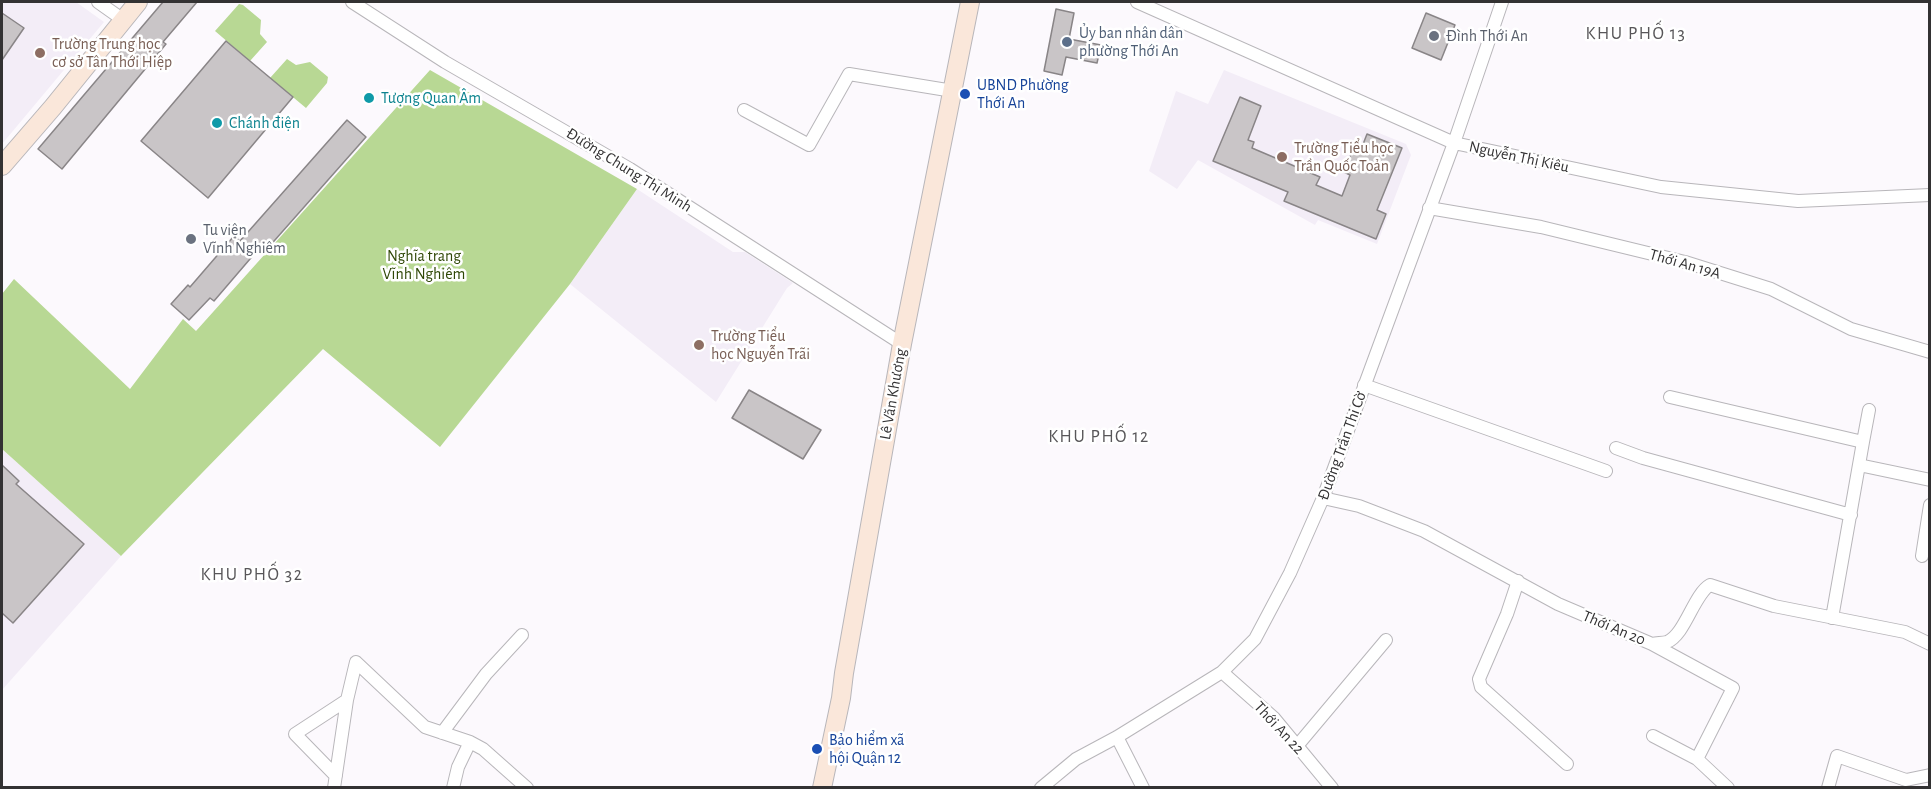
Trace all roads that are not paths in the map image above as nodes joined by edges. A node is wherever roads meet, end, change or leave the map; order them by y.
1 (98, 2) edge
2 (138, 2) edge
3 (970, 2) edge
4 (1137, 2) edge
5 (1502, 2) edge
6 (356, 3) edge
7 (122, 20) junction
8 (953, 91) junction
9 (744, 110) dead end
10 (1454, 143) junction
11 (2, 166) edge
12 (1929, 195) edge
13 (1430, 208) junction
14 (902, 344) junction
15 (1929, 352) edge
16 (1364, 385) junction
17 (1670, 397) dead end
18 (1869, 410) dead end
19 (1863, 442) junction
20 (1616, 448) dead end
21 (1859, 465) junction
22 (1606, 471) dead end
23 (1929, 480) edge
24 (1323, 498) junction
25 (1929, 505) edge
26 (1851, 515) junction
27 (1922, 556) dead end
28 (1518, 580) junction
29 (1832, 618) junction
30 (522, 635) dead end
31 (1386, 640) dead end
32 (1652, 644) junction
33 (1929, 644) edge
34 (1222, 672) junction
35 (347, 700) junction
36 (442, 733) junction
37 (1653, 736) dead end
38 (1117, 737) junction
39 (470, 742) junction
40 (1298, 746) junction
41 (1697, 759) junction
42 (1567, 764) dead end
43 (1929, 775) edge
44 (335, 782) edge
45 (453, 788) edge
46 (527, 788) edge
47 (822, 788) edge
48 (1041, 788) edge
49 (1143, 788) edge
50 (1332, 788) edge
51 (1728, 788) edge
52 (1828, 788) edge

1 - 7 street
2 - 7 main road
3 - 8 main road, Lê Văn Khương
4 - 10 street, Nguyễn Thị Kiêu
5 - 10 street, Đường Trần Thị Cờ
6 - 14 street, Đường Chung Thị Minh
7 - 11 main road
8 - 9 street
8 - 14 main road, Lê Văn Khương
10 - 12 street, Nguyễn Thị Kiêu
10 - 13 street, Đường Trần Thị Cờ
13 - 15 street, Thới An 19A
13 - 16 street, Đường Trần Thị Cờ
14 - 47 main road, Lê Văn Khương
16 - 22 street
16 - 24 street, Đường Trần Thị Cờ
17 - 19 street
18 - 19 street
19 - 21 street
20 - 26 street
21 - 23 street
21 - 26 street
24 - 28 street, Thới An 20
24 - 34 street, Đường Trần Thị Cờ
25 - 27 street
26 - 29 street
28 - 32 street, Thới An 20
28 - 42 street
29 - 32 street, Thới An 20
29 - 33 street, Thới An 20
30 - 36 street
31 - 40 street
32 - 41 street
34 - 38 street, Đường Trần Thị Cờ
34 - 40 street, Thới An 22
35 - 36 street
35 - 44 street
35 - 44 street
36 - 39 street
37 - 41 street
38 - 48 street, Đường Trần Thị Cờ
38 - 49 street
39 - 45 street
39 - 46 street
40 - 50 street, Thới An 22
41 - 51 street
43 - 52 street

